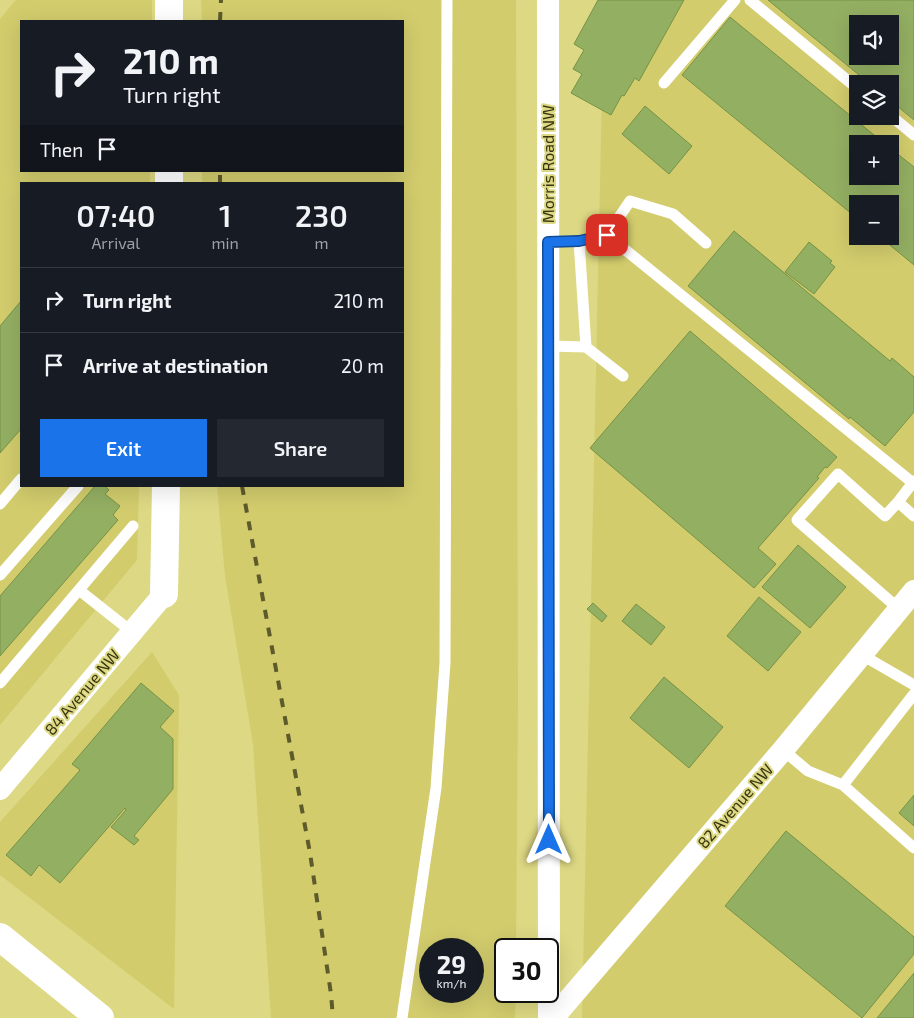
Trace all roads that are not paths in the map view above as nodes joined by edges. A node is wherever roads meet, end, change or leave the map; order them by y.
1 (169, 0) edge
2 (447, 0) edge
3 (548, 0) edge
4 (735, 0) edge
5 (750, 0) edge
6 (169, 20) edge
7 (849, 82) edge
8 (664, 83) dead end
9 (899, 123) edge
10 (914, 135) edge
11 (607, 235) junction
12 (579, 241) junction
13 (548, 242) junction
14 (706, 243) dead end
15 (548, 346) junction
16 (586, 347) junction
17 (624, 376) dead end
18 (20, 480) edge
19 (913, 482) edge
20 (77, 487) edge
21 (166, 487) edge
22 (898, 502) junction
23 (0, 504) edge
24 (914, 516) edge
25 (133, 526) dead end
26 (0, 575) edge
27 (79, 590) junction
28 (914, 592) edge
29 (164, 594) joint
30 (899, 609) junction
31 (132, 632) junction
32 (862, 655) junction
33 (0, 683) edge
34 (914, 685) edge
35 (914, 694) edge
36 (783, 750) junction
37 (3, 778) edge
38 (843, 785) junction
39 (914, 848) edge
40 (0, 937) edge
41 (100, 1018) edge
42 (402, 1018) edge
43 (551, 1018) edge

1 - 6 street
2 - 42 lane
3 - 13 street, Morris Road NW
4 - 8 lane
5 - 7 lane
9 - 10 lane
11 - 12 lane
11 - 14 lane
11 - 19 lane
12 - 13 lane
12 - 16 lane
13 - 15 street, Morris Road NW
15 - 16 lane
15 - 43 street, Morris Road NW
16 - 17 lane
18 - 23 lane
19 - 22 lane
20 - 26 lane
21 - 29 street
22 - 24 lane
22 - 30 lane
25 - 27 lane
27 - 31 lane
27 - 33 lane
28 - 30 street, 82 Avenue NW
29 - 31 street, 84 Avenue NW
30 - 32 street, 82 Avenue NW
31 - 37 street, 84 Avenue NW
32 - 34 lane
32 - 36 street, 82 Avenue NW
35 - 38 lane
36 - 38 lane
36 - 43 street, 82 Avenue NW
38 - 39 lane
40 - 41 street

